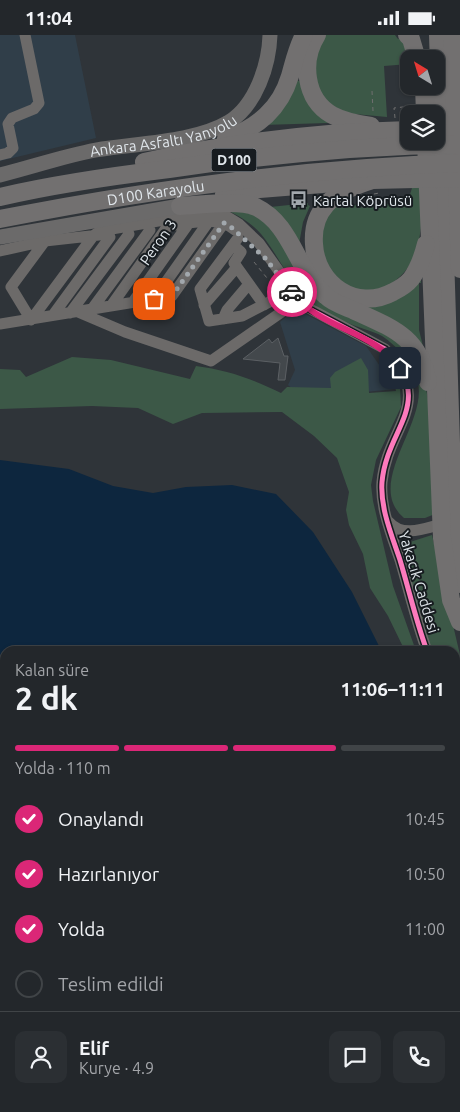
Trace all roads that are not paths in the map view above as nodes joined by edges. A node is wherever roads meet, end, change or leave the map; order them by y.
1 (25, 35) edge
2 (270, 35) edge
3 (304, 35) edge
4 (317, 35) edge
5 (407, 35) edge
6 (422, 35) edge
7 (438, 35) edge
8 (452, 35) edge
9 (414, 50) edge
10 (423, 50) edge
11 (437, 50) edge
12 (445, 58) edge
13 (434, 95) edge
14 (400, 127) edge
15 (400, 127) edge
16 (445, 129) edge
17 (460, 129) edge
18 (460, 144) edge
19 (196, 150) junction
20 (429, 150) edge
21 (4, 154) edge
22 (460, 163) edge
23 (7, 173) edge
24 (460, 178) edge
25 (372, 179) junction
26 (5, 196) edge
27 (448, 202) edge
28 (180, 206) junction
29 (0, 220) edge
30 (209, 221) junction
31 (189, 223) junction
32 (224, 223) junction
33 (167, 227) junction
34 (150, 230) junction
35 (129, 234) junction
36 (94, 235) junction
37 (0, 237) edge
38 (110, 237) junction
39 (45, 241) junction
40 (0, 251) edge
41 (237, 267) junction
42 (460, 269) edge
43 (281, 275) junction
44 (249, 284) junction
45 (6, 288) edge
46 (154, 299) junction
47 (299, 301) junction
48 (133, 302) junction
49 (204, 305) junction
50 (264, 305) junction
51 (111, 306) junction
52 (286, 308) junction
53 (92, 309) junction
54 (74, 312) junction
55 (53, 315) junction
56 (223, 319) junction
57 (30, 320) junction
58 (0, 324) edge
59 (437, 427) junction
60 (451, 512) edge
61 (388, 520) junction
62 (415, 530) junction
63 (448, 538) junction
64 (399, 557) junction
65 (460, 585) edge
66 (460, 622) edge
67 (426, 646) edge

1 - 21 street
2 - 23 main road, Ankara Asfaltı Yanyolu
3 - 19 highway
4 - 15 highway
5 - 9 highway
6 - 10 highway
7 - 11 highway
8 - 12 highway
13 - 27 highway
14 - 19 highway
16 - 17 highway
18 - 26 highway, D100 Karayolu / D100
19 - 26 highway
20 - 27 highway
21 - 23 street
22 - 29 highway, D100 Karayolu / D100
24 - 25 highway
25 - 27 highway
25 - 28 highway
27 - 42 highway
27 - 59 highway
27 - 60 highway
28 - 37 main road
28 - 59 highway
30 - 31 street
30 - 32 street
30 - 46 street
31 - 33 street
31 - 48 street, Peron 3
32 - 43 street
32 - 46 street
33 - 34 street
33 - 51 street
34 - 35 street
34 - 53 street
35 - 38 street
35 - 54 street
36 - 38 street
36 - 39 street
36 - 43 street
36 - 57 street
38 - 55 street
39 - 40 street
39 - 45 street
41 - 44 street
41 - 49 street
41 - 49 street
43 - 47 street
44 - 50 street
44 - 56 street
45 - 57 street
46 - 48 street
47 - 52 street
47 - 61 street, Yakacık Caddesi
48 - 51 street
49 - 56 street
50 - 52 street
50 - 56 street
51 - 53 street
52 - 54 street
53 - 54 street
54 - 55 street
55 - 57 street
57 - 58 street
59 - 60 highway
60 - 62 street
60 - 63 highway
61 - 62 street
61 - 64 street, Yakacık Caddesi
62 - 64 street
63 - 65 highway
63 - 66 highway
64 - 67 street, Yakacık Caddesi

